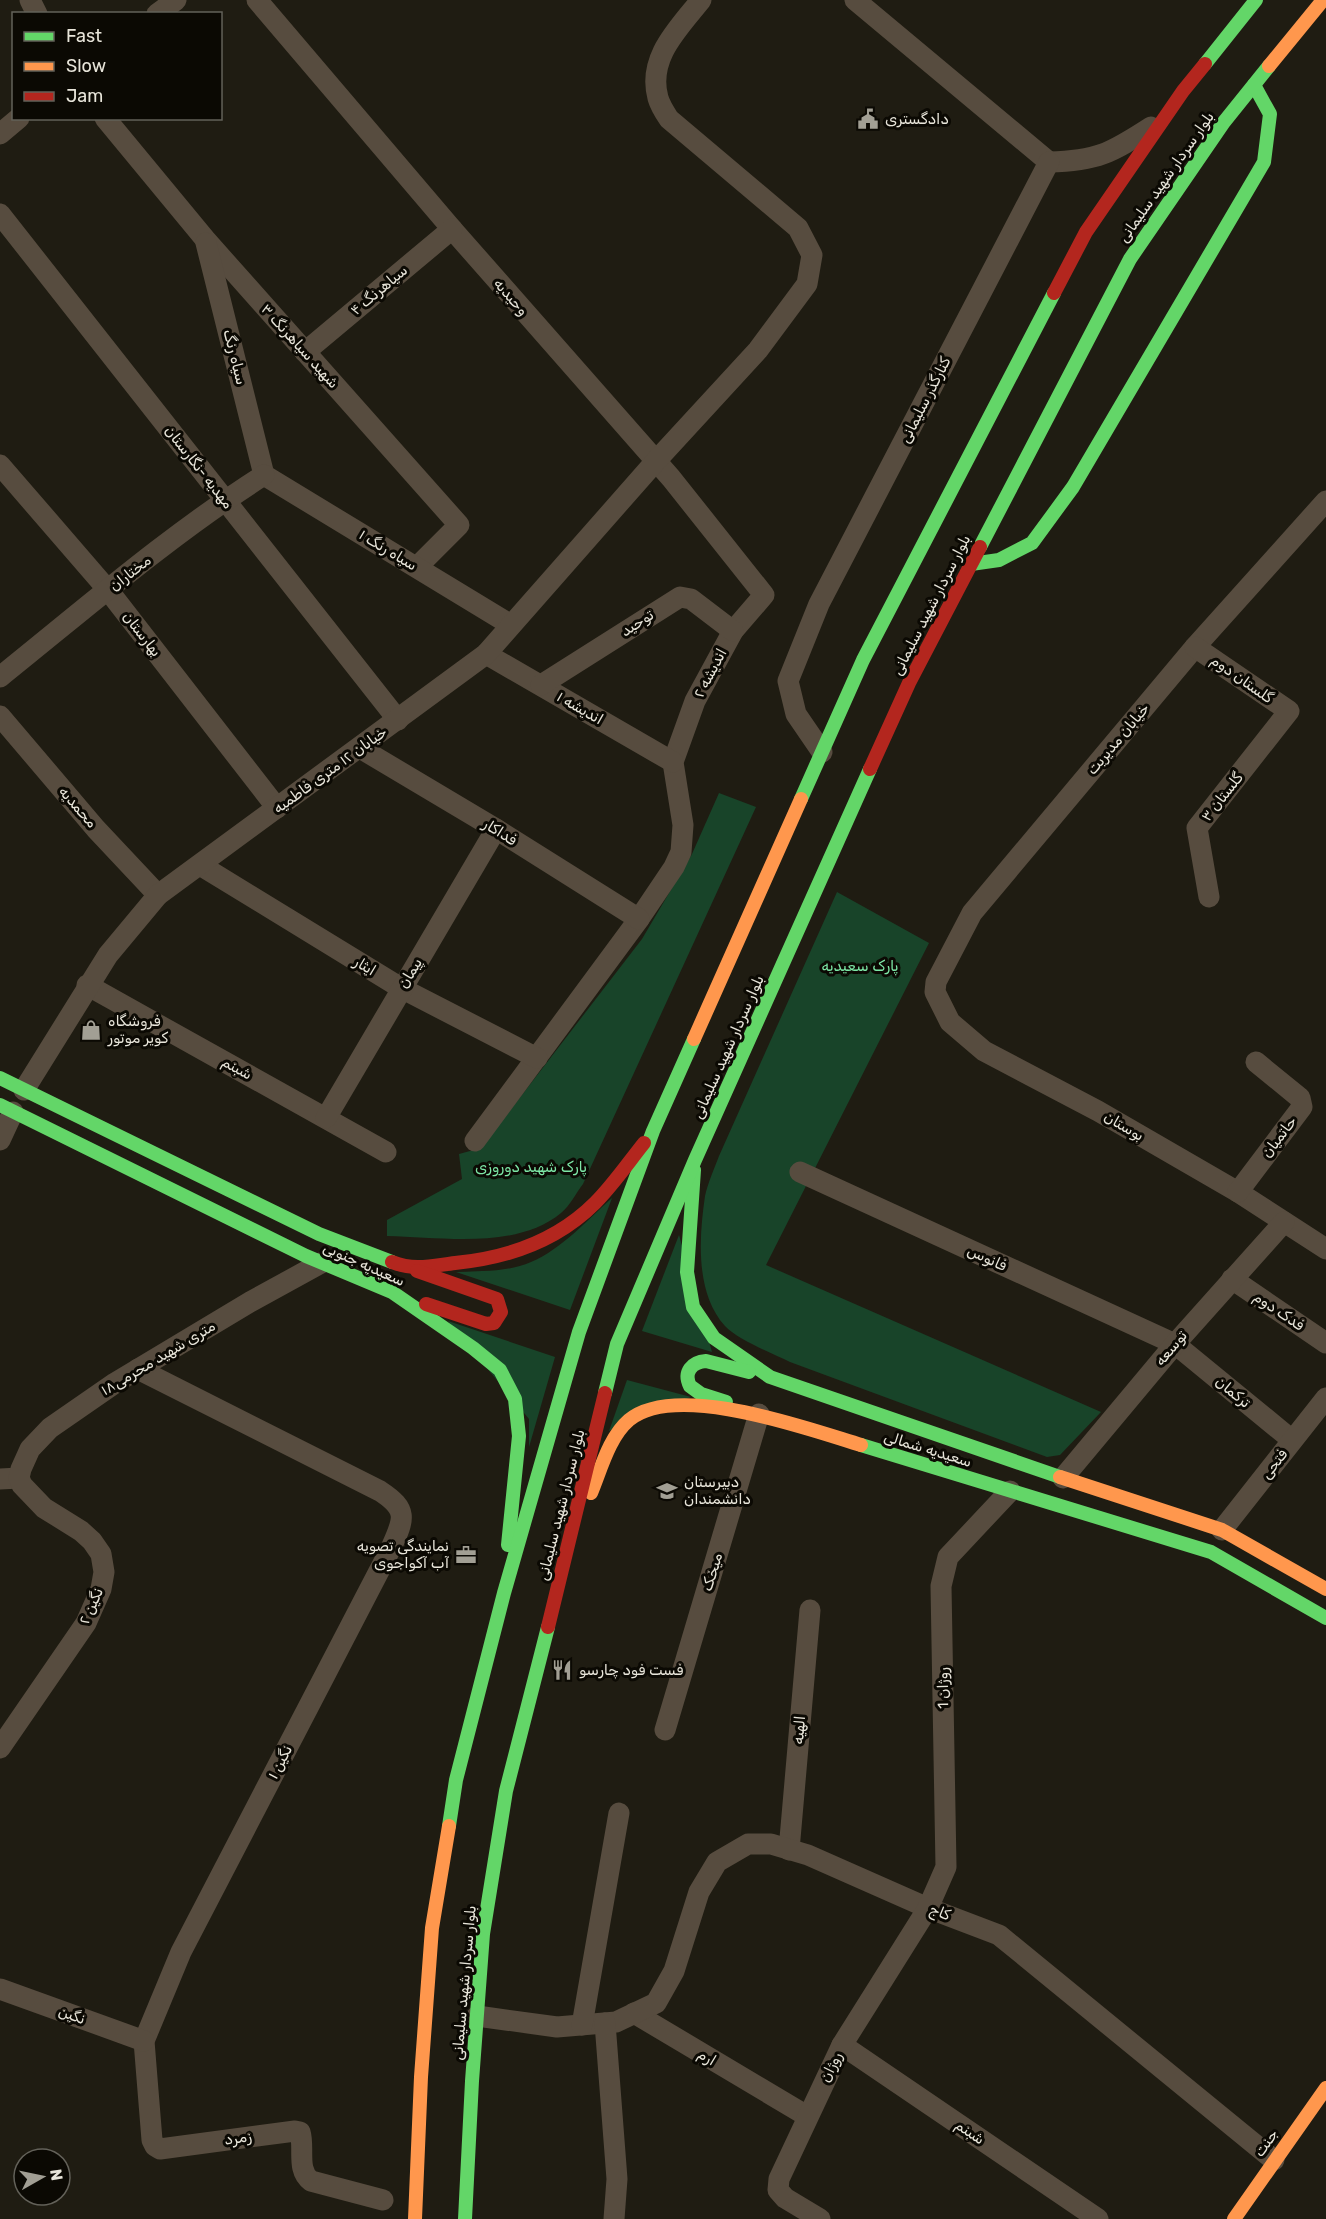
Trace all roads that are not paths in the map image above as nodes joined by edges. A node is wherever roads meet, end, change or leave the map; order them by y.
1 (176, 0) edge
2 (257, 0) edge
3 (701, 0) edge
4 (855, 0) edge
5 (1323, 0) edge
6 (1250, 2) edge
7 (160, 12) edge
8 (1254, 85) junction
9 (17, 120) edge
10 (107, 120) edge
11 (1163, 120) junction
12 (0, 134) edge
13 (1049, 162) junction
14 (0, 214) edge
15 (452, 229) junction
16 (205, 239) junction
17 (1049, 304) junction
18 (1102, 312) junction
19 (1083, 320) dead end
20 (1057, 321) dead end
21 (305, 352) junction
22 (1022, 392) dead end
23 (1000, 397) junction
24 (1037, 402) dead end
25 (1047, 417) junction
26 (655, 462) junction
27 (0, 465) edge
28 (264, 475) junction
29 (225, 500) junction
30 (1326, 501) edge
31 (971, 564) junction
32 (417, 567) junction
33 (108, 590) junction
34 (765, 594) joint
35 (511, 625) junction
36 (733, 631) junction
37 (1196, 647) junction
38 (486, 654) junction
39 (0, 677) edge
40 (541, 685) junction
41 (1289, 711) joint
42 (0, 716) edge
43 (398, 720) junction
44 (360, 748) junction
45 (822, 752) junction
46 (673, 762) junction
47 (278, 808) junction
48 (496, 829) junction
49 (200, 864) junction
50 (158, 895) junction
51 (1209, 897) dead end
52 (639, 919) junction
53 (87, 985) junction
54 (401, 988) junction
55 (935, 992) joint
56 (537, 1058) junction
57 (1256, 1062) dead end
58 (0, 1078) edge
59 (24, 1090) junction
60 (7, 1109) edge
61 (326, 1118) junction
62 (653, 1131) junction
63 (0, 1140) edge
64 (475, 1141) dead end
65 (386, 1152) dead end
66 (695, 1160) junction
67 (800, 1172) dead end
68 (1238, 1192) junction
69 (1284, 1222) junction
70 (1326, 1249) edge
71 (321, 1263) junction
72 (408, 1268) junction
73 (1232, 1279) junction
74 (392, 1292) junction
75 (1326, 1343) edge
76 (1175, 1344) junction
77 (138, 1369) junction
78 (770, 1377) junction
79 (1326, 1398) edge
80 (759, 1414) junction
81 (1292, 1440) junction
82 (10, 1478) edge
83 (1063, 1478) junction
84 (1010, 1491) junction
85 (1222, 1530) junction
86 (572, 1534) junction
87 (1326, 1589) edge
88 (504, 1593) junction
89 (810, 1610) dead end
90 (1326, 1618) edge
91 (665, 1730) dead end
92 (0, 1748) edge
93 (619, 1813) dead end
94 (789, 1850) junction
95 (928, 1908) junction
96 (0, 1989) edge
97 (634, 2013) junction
98 (477, 2016) junction
99 (605, 2023) junction
100 (582, 2025) junction
101 (144, 2041) junction
102 (842, 2044) junction
103 (1326, 2088) edge
104 (807, 2116) junction
105 (1274, 2160) junction
106 (383, 2200) dead end
107 (415, 2219) edge
108 (465, 2219) edge
109 (614, 2219) edge
110 (820, 2219) edge
111 (1098, 2219) edge
112 (1234, 2219) edge

1 - 7 street
2 - 15 street, وحیدیه
3 - 26 street, خیابان ۱۲ متری فاطمیه
4 - 13 street
5 - 8 main road, بلوار سردار شهید سلیمانی
6 - 11 main road, بلوار سردار شهید سلیمانی
8 - 18 main road, بلوار سردار شهید سلیمانی
8 - 31 main road
9 - 12 street
10 - 16 street, شهید سیاهرنگ ۳
11 - 13 street
11 - 17 main road, بلوار سردار شهید سلیمانی
13 - 45 street, کنارگذر سلیمانی
14 - 29 street, مهدیه -نگارستان
15 - 21 street, سیاهرنگ ۴
15 - 26 street, وحیدیه
16 - 21 street, شهید سیاهرنگ ۳
16 - 28 street, سیاه رنگ
17 - 20 main road
17 - 23 main road, بلوار سردار شهید سلیمانی
18 - 19 main road
18 - 25 main road, بلوار سردار شهید سلیمانی
21 - 32 street, شهید سیاهرنگ ۳
22 - 23 main road
23 - 45 main road, بلوار سردار شهید سلیمانی
24 - 25 main road
25 - 31 main road, بلوار سردار شهید سلیمانی
26 - 34 street, وحیدیه
26 - 35 street, خیابان ۱۲ متری فاطمیه
27 - 33 street, بهارستان
28 - 29 street, مختاران
28 - 32 street, سیاه رنگ ۱
29 - 33 street, مختاران
29 - 43 street, مهدیه -نگارستان
30 - 37 street, خیابان مدیریت
31 - 66 main road, بلوار سردار شهید سلیمانی
32 - 35 street, سیاه رنگ ۱
33 - 39 street, مختاران
33 - 47 street, بهارستان
34 - 36 street, اندیشه ۲
35 - 38 street, خیابان ۱۲ متری فاطمیه
36 - 40 street, توحید
36 - 46 street, اندیشه ۲
37 - 41 street, گلستان دوم
37 - 55 street, خیابان مدیریت
38 - 40 street, اندیشه ۱
38 - 43 street, خیابان ۱۲ متری فاطمیه
40 - 46 street, اندیشه ۱
41 - 51 street, گلستان ۳
42 - 50 street, محمدیه
43 - 44 street, خیابان ۱۲ متری فاطمیه
44 - 47 street, خیابان ۱۲ متری فاطمیه
44 - 48 street, فداکار
45 - 62 main road, بلوار سردار شهید سلیمانی
46 - 52 street
47 - 49 street, خیابان ۱۲ متری فاطمیه
48 - 52 street, فداکار
48 - 54 street, پیمان
49 - 50 street, خیابان ۱۲ متری فاطمیه
49 - 54 street, ایثار
50 - 53 street, خیابان ۱۲ متری فاطمیه
52 - 56 street
53 - 59 street, خیابان ۱۲ متری فاطمیه
53 - 61 street, شبنم
54 - 56 street, ایثار
54 - 61 street, پیمان
55 - 68 street, بوستان
56 - 64 street
57 - 68 street, حاتمیان
58 - 59 main road, سعیدیه جنوبی
59 - 72 main road, سعیدیه جنوبی
60 - 63 street
60 - 71 main road, سعیدیه جنوبی
61 - 65 street, شبنم
62 - 72 main road, سعیدیه جنوبی
62 - 88 main road, بلوار سردار شهید سلیمانی
66 - 78 main road, سعیدیه شمالی
66 - 86 main road, بلوار سردار شهید سلیمانی
67 - 76 street, فانوس
68 - 69 street, بوستان
69 - 70 street, بوستان
69 - 73 street, توسعه
71 - 74 main road, سعیدیه جنوبی
71 - 77 street, ۱۸متری شهید محرمی
72 - 74 main road
73 - 75 street, فدک دوم
73 - 76 street, توسعه
74 - 88 main road, سعیدیه جنوبی
76 - 81 street, ترکمان
76 - 83 street, توسعه
77 - 82 street, ۱۸متری شهید محرمی
77 - 101 street, نگین ۱
78 - 80 main road
78 - 83 main road, سعیدیه شمالی
79 - 81 street, فتحی
80 - 84 main road, سعیدیه شمالی
80 - 86 main road, سعیدیه شمالی
80 - 91 street, میخک
81 - 85 street, فتحی
82 - 92 street, نگین ۲
83 - 85 main road, سعیدیه شمالی
84 - 90 main road, سعیدیه شمالی
84 - 95 street, روژان 1
85 - 87 main road, سعیدیه شمالی
86 - 98 main road, بلوار سردار شهید سلیمانی
88 - 107 main road, بلوار سردار شهید سلیمانی
89 - 94 street, الهیه
93 - 100 street
94 - 95 street, کاج
94 - 97 street, کاج
95 - 102 street, روژان
95 - 105 street, کاج
96 - 101 street, نگین
97 - 99 street
97 - 104 street, ارم
98 - 100 street
98 - 108 main road, بلوار سردار شهید سلیمانی
99 - 100 street
99 - 109 street
101 - 106 street, زمرد
102 - 104 street, روژان
102 - 111 street, شبنم
103 - 105 main road, جنت
104 - 110 street, روژان
105 - 112 main road, جنت

